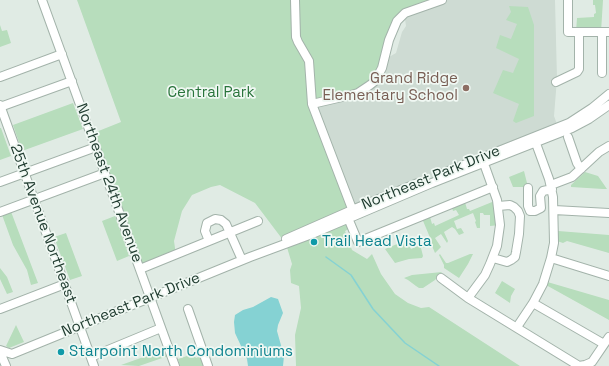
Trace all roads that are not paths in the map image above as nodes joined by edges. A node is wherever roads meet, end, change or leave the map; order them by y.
1 (42, 0) edge
2 (295, 0) edge
3 (442, 0) edge
4 (568, 0) edge
5 (579, 32) junction
6 (606, 32) edge
7 (62, 54) junction
8 (602, 73) dead end
9 (0, 77) edge
10 (72, 81) junction
11 (556, 82) dead end
12 (609, 94) edge
13 (312, 104) junction
14 (609, 105) edge
15 (0, 106) edge
16 (568, 137) dead end
17 (535, 140) junction
18 (609, 146) edge
19 (96, 147) junction
20 (482, 160) junction
21 (581, 169) junction
22 (24, 173) junction
23 (105, 173) junction
24 (0, 182) edge
25 (493, 187) junction
26 (551, 187) junction
27 (528, 188) dead end
28 (34, 200) junction
29 (498, 206) junction
30 (554, 210) junction
31 (0, 212) edge
32 (609, 213) edge
33 (351, 215) junction
34 (258, 220) dead end
35 (230, 232) junction
36 (209, 241) junction
37 (493, 258) junction
38 (552, 258) junction
39 (242, 260) junction
40 (140, 269) junction
41 (609, 276) edge
42 (441, 278) dead end
43 (65, 284) junction
44 (151, 297) junction
45 (468, 298) junction
46 (533, 303) junction
47 (0, 309) edge
48 (188, 309) dead end
49 (80, 326) junction
50 (517, 327) junction
51 (161, 328) junction
52 (607, 340) edge
53 (0, 351) edge
54 (12, 354) junction
55 (91, 356) junction
56 (6, 366) edge
57 (94, 366) edge
58 (175, 366) edge
59 (208, 366) edge

1 - 7 street, Northeast 24th Avenue
2 - 13 street
3 - 13 street
4 - 5 street
5 - 6 street
5 - 11 street
6 - 8 street
7 - 9 street
7 - 10 street, Northeast 24th Avenue
10 - 15 street
10 - 19 street, Northeast 24th Avenue
12 - 17 street, Northeast Park Drive
13 - 33 street
14 - 17 street, Northeast Park Drive
15 - 22 street, 25th Avenue Northeast
16 - 21 street
17 - 20 street, Northeast Park Drive
17 - 26 street
18 - 21 street
19 - 22 street
19 - 23 street, Northeast 24th Avenue
20 - 25 street
20 - 33 street, Northeast Park Drive
21 - 26 street
22 - 24 street
22 - 28 street, 25th Avenue Northeast
23 - 28 street
23 - 40 street, Northeast 24th Avenue
25 - 29 street
25 - 33 street
26 - 27 street
26 - 30 street
28 - 31 street
28 - 43 street, 25th Avenue Northeast
29 - 37 street
29 - 37 street
30 - 32 street
30 - 38 street
33 - 39 street, Northeast Park Drive
34 - 35 street
35 - 36 street
35 - 36 street
35 - 39 street
36 - 40 street
37 - 45 street
38 - 41 street
38 - 46 street
39 - 44 street, Northeast Park Drive
40 - 44 street, Northeast 24th Avenue
42 - 45 street
43 - 47 street
43 - 49 street, 25th Avenue Northeast
44 - 49 street, Northeast Park Drive
44 - 51 street, Northeast 24th Avenue
45 - 50 street
46 - 50 street
46 - 52 street
48 - 59 street
49 - 54 street, Northeast Park Drive
49 - 55 street, 25th Avenue Northeast
50 - 52 street
51 - 55 street
51 - 58 street, Northeast 24th Avenue
53 - 54 street
53 - 56 street
54 - 56 street
55 - 57 street, 25th Avenue Northeast

